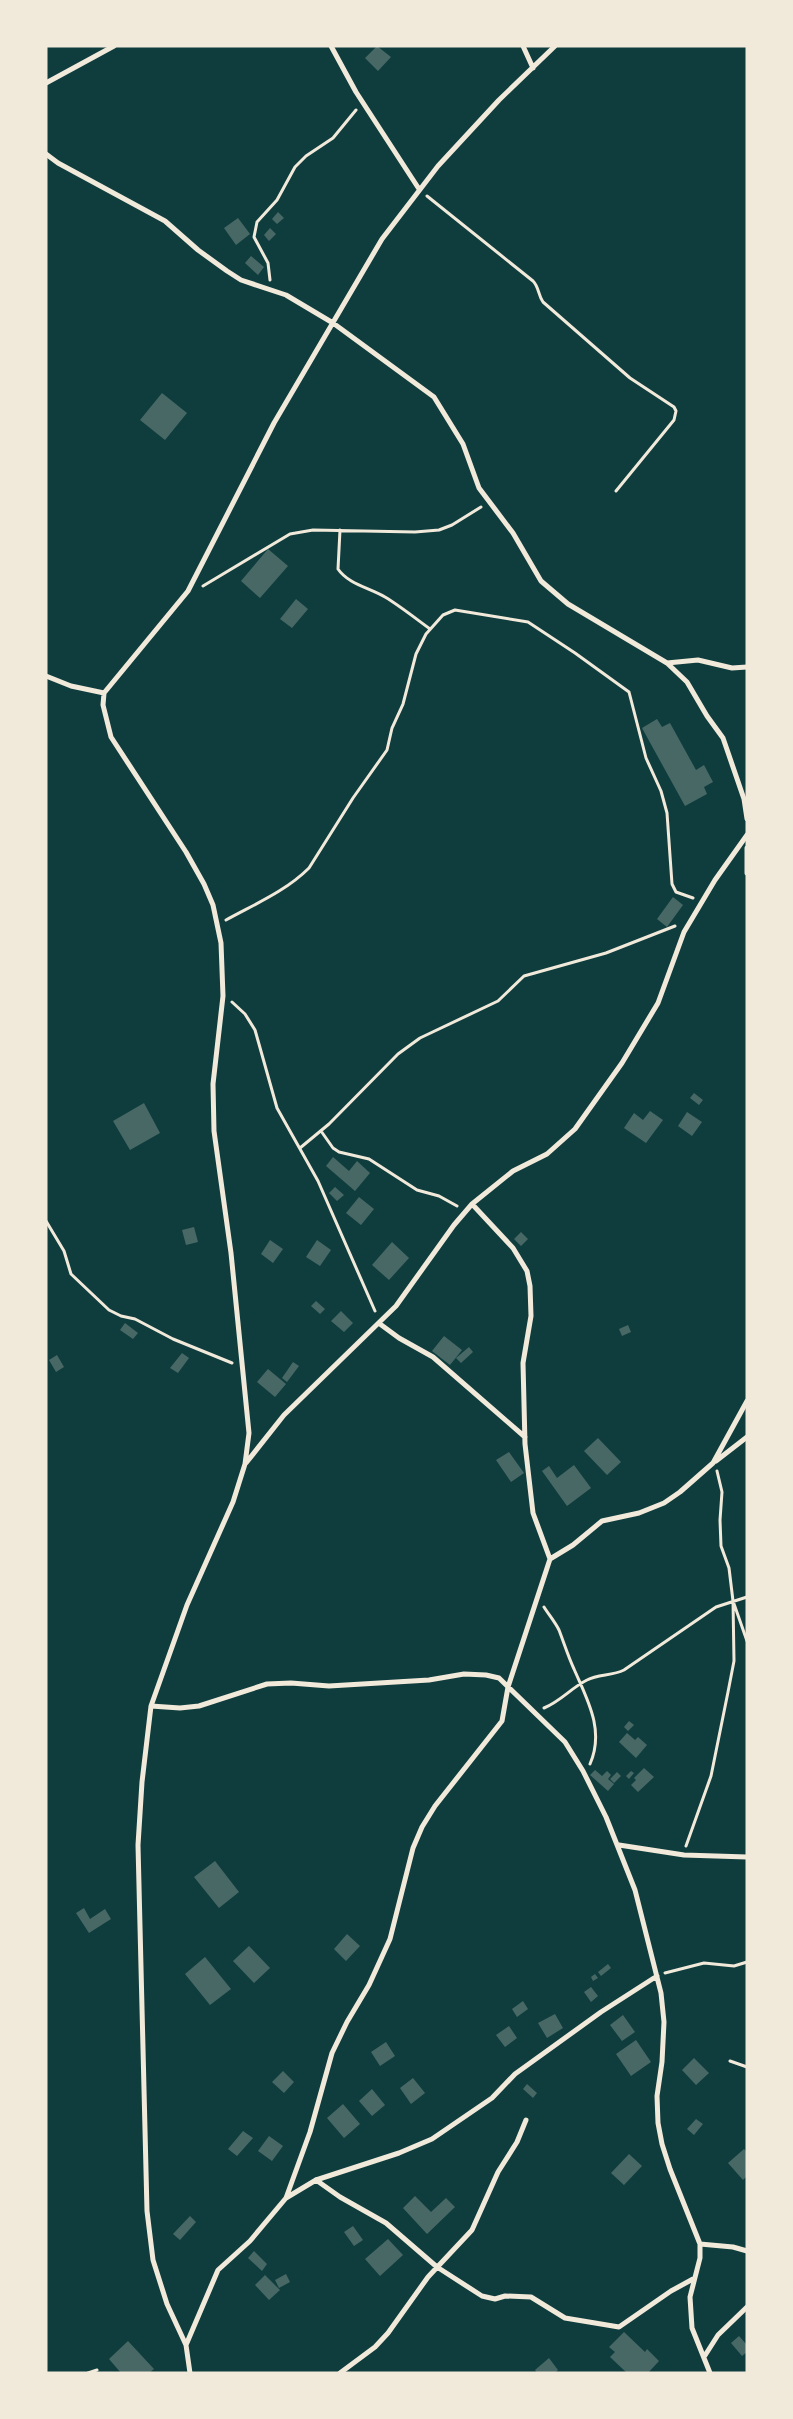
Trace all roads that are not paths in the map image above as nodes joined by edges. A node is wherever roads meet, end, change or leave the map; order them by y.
1 (114, 46) edge
2 (331, 46) edge
3 (524, 46) edge
4 (555, 46) edge
5 (533, 68) junction
6 (46, 83) edge
7 (46, 154) edge
8 (419, 189) junction
9 (333, 322) junction
10 (667, 663) junction
11 (747, 668) edge
12 (46, 676) edge
13 (104, 694) junction
14 (747, 819) edge
15 (747, 835) edge
16 (747, 848) edge
17 (747, 872) edge
18 (472, 1204) junction
19 (380, 1324) junction
20 (747, 1400) edge
21 (525, 1437) junction
22 (747, 1437) edge
23 (713, 1463) junction
24 (245, 1464) junction
25 (550, 1559) junction
26 (508, 1687) junction
27 (151, 1706) junction
28 (619, 1845) junction
29 (747, 1857) edge
30 (657, 1976) junction
31 (526, 2120) dead end
32 (316, 2180) junction
33 (286, 2198) junction
34 (700, 2244) junction
35 (747, 2251) edge
36 (437, 2267) junction
37 (693, 2279) junction
38 (747, 2307) edge
39 (186, 2345) junction
40 (704, 2356) junction
41 (190, 2373) edge
42 (340, 2373) edge
43 (710, 2373) edge

1 - 6 street
2 - 8 street
3 - 5 street
4 - 5 street
5 - 8 street
7 - 9 street
8 - 9 street
9 - 10 street
9 - 13 street
10 - 11 street
10 - 14 street
12 - 13 street
13 - 24 street
15 - 18 street
16 - 17 street
18 - 19 street
18 - 21 street
19 - 21 street
19 - 24 street
20 - 23 street
21 - 25 street
22 - 23 street
23 - 25 street
24 - 27 street
25 - 26 street
26 - 27 street
26 - 28 street
26 - 33 street
27 - 39 street
28 - 29 street
28 - 30 street
30 - 32 street
30 - 34 street
31 - 36 street
32 - 33 street
32 - 36 street
33 - 39 street
34 - 35 street
34 - 37 street
36 - 37 street
36 - 42 street
37 - 40 street
38 - 40 street
39 - 41 street
40 - 43 street

